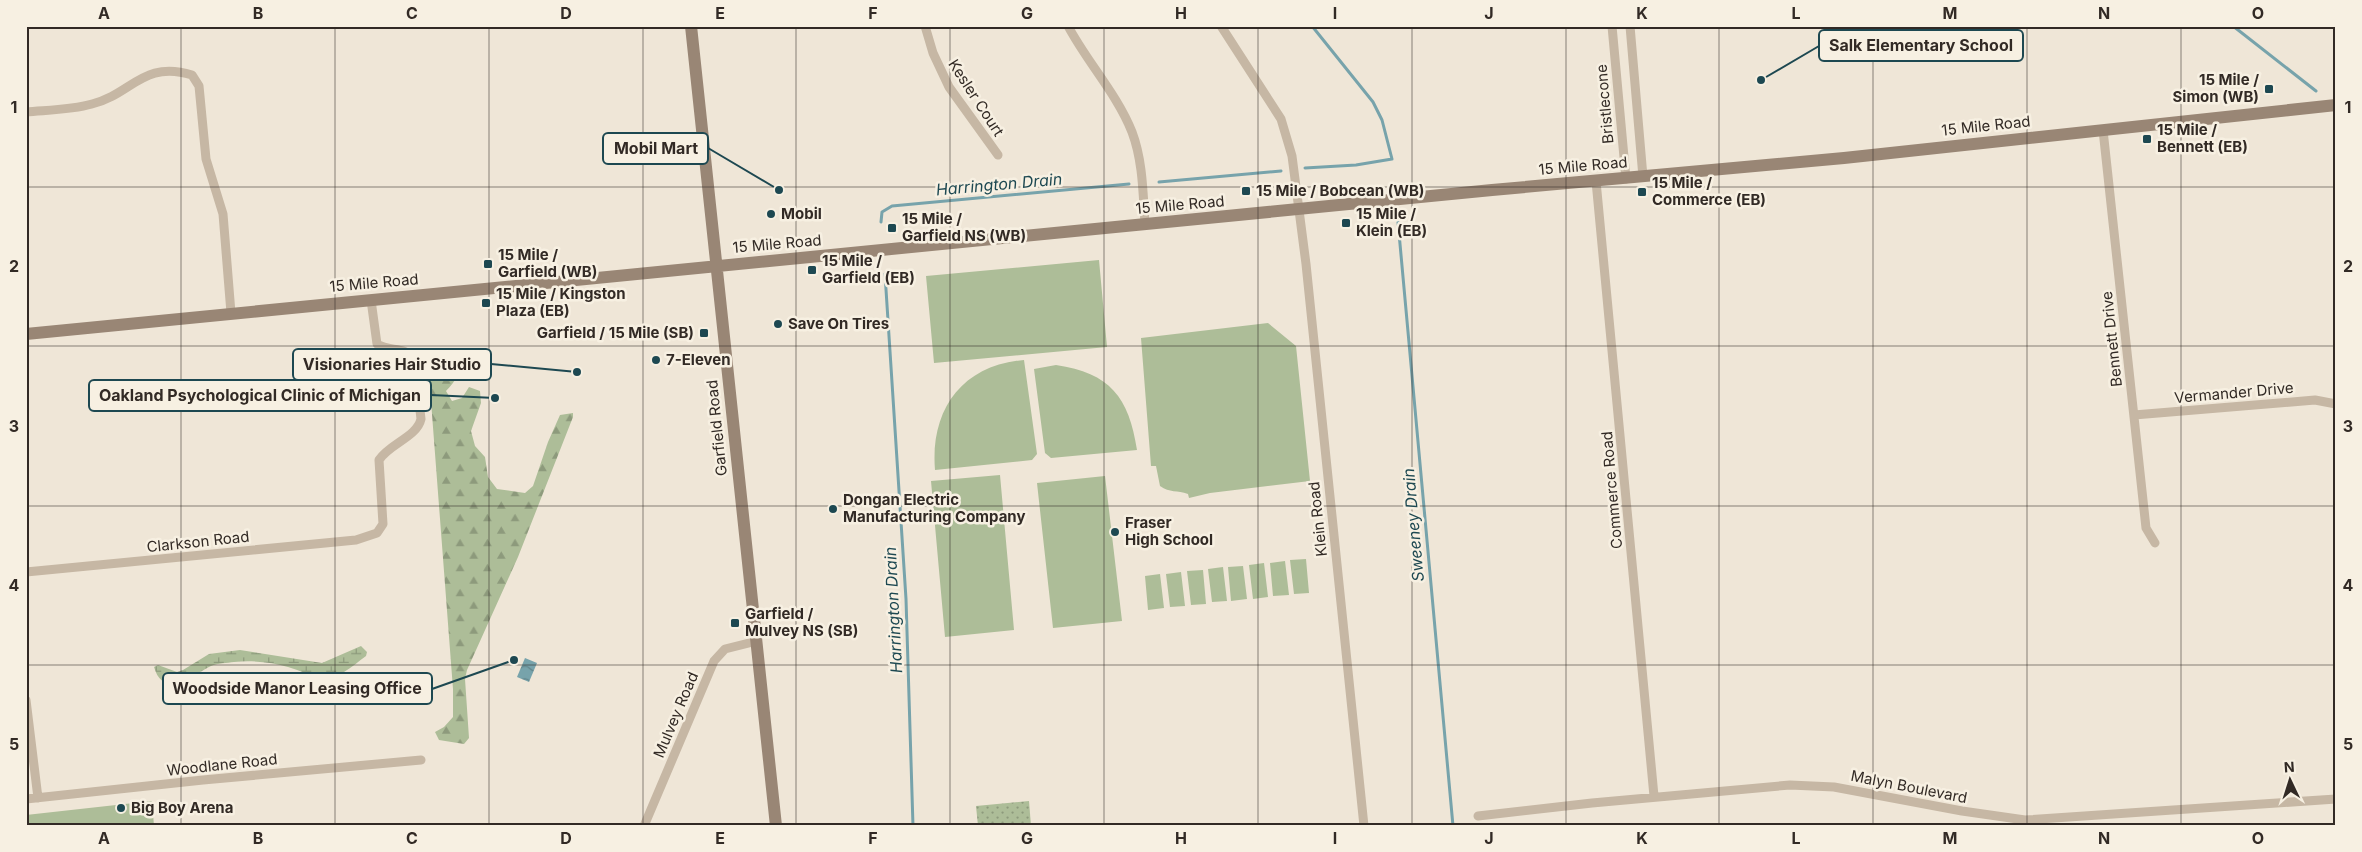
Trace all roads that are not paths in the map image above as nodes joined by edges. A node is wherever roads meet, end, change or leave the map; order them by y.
1 (691, 26) edge
2 (925, 26) edge
3 (1068, 26) edge
4 (1221, 26) edge
5 (1612, 26) edge
6 (1630, 26) edge
7 (2336, 104) edge
8 (26, 112) edge
9 (2103, 130) junction
10 (998, 155) dead end
11 (1643, 177) junction
12 (1626, 179) junction
13 (1596, 181) junction
14 (1298, 210) junction
15 (1145, 224) junction
16 (717, 265) junction
17 (371, 300) junction
18 (231, 313) junction
19 (26, 334) edge
20 (2336, 404) edge
21 (2134, 415) junction
22 (2155, 543) dead end
23 (26, 572) edge
24 (757, 641) junction
25 (26, 700) edge
26 (421, 760) dead end
27 (1654, 796) junction
28 (38, 798) junction
29 (26, 799) edge
30 (2336, 799) edge
31 (1478, 816) dead end
32 (2099, 821) edge
33 (644, 826) edge
34 (776, 826) edge
35 (1364, 826) edge

1 - 16 main road, Garfield Road
2 - 10 street, Kesler Court
3 - 15 street
4 - 14 street, Klein Road
5 - 12 street, Bristlecone
6 - 11 street, Bristlecone
7 - 9 main road, 15 Mile Road
8 - 18 street
9 - 11 main road, 15 Mile Road
9 - 21 street, Bennett Drive
11 - 12 main road, 15 Mile Road
12 - 13 main road, 15 Mile Road
13 - 14 main road, 15 Mile Road
13 - 27 street, Commerce Road
14 - 15 main road, 15 Mile Road
14 - 35 street, Klein Road
15 - 16 main road, 15 Mile Road
16 - 17 main road, 15 Mile Road
16 - 24 main road, Garfield Road
17 - 18 main road, 15 Mile Road
17 - 23 street, Clarkson Road
18 - 19 main road, 15 Mile Road
20 - 21 street, Vermander Drive
21 - 22 street, Bennett Drive
24 - 33 street, Mulvey Road
24 - 34 main road, Garfield Road
25 - 28 street
26 - 28 street, Woodlane Road
27 - 31 street, Malyn Boulevard
27 - 32 street, Malyn Boulevard
28 - 29 street, Woodlane Road
30 - 32 street, Malyn Boulevard

